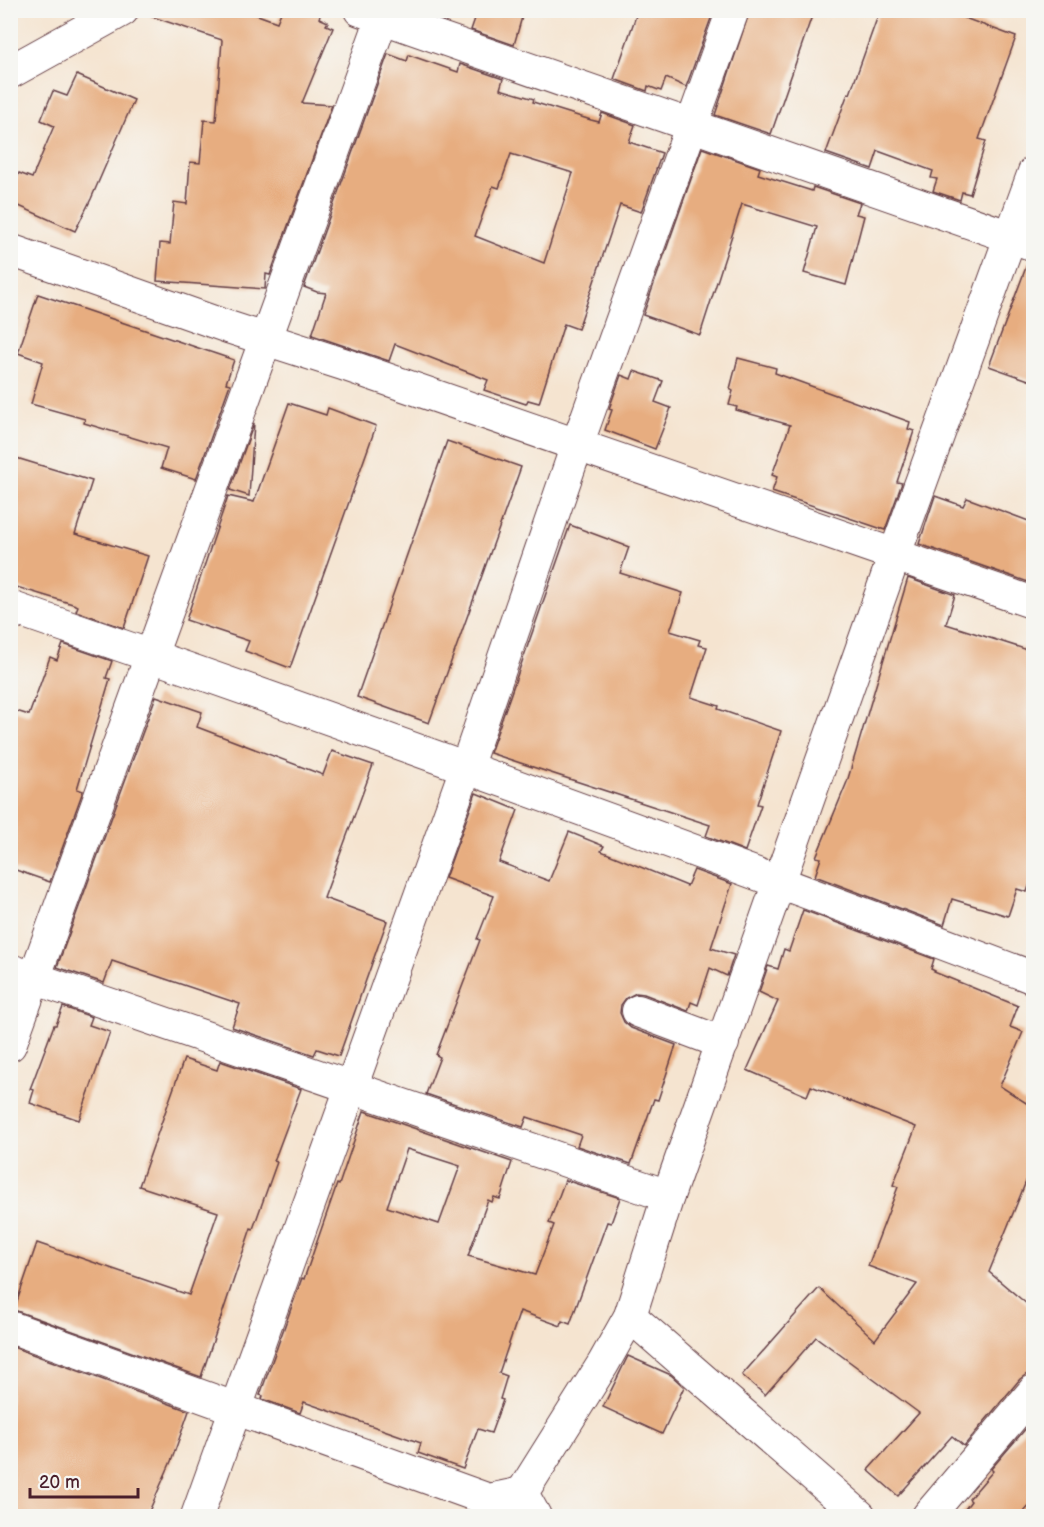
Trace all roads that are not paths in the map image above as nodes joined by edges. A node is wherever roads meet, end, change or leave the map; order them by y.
1 (122, 10) edge
2 (734, 10) edge
3 (376, 13) edge
4 (10, 72) edge
5 (692, 126) junction
6 (1034, 172) edge
7 (1022, 241) edge
8 (10, 250) edge
9 (266, 339) junction
10 (577, 445) junction
11 (895, 554) junction
12 (1034, 603) edge
13 (10, 607) edge
14 (152, 656) junction
15 (466, 768) junction
16 (780, 882) junction
17 (23, 975) edge
18 (1034, 978) edge
19 (639, 1011) dead end
20 (723, 1043) junction
21 (10, 1045) edge
22 (351, 1088) junction
23 (668, 1196) junction
24 (630, 1316) junction
25 (10, 1328) edge
26 (1034, 1390) edge
27 (236, 1408) junction
28 (528, 1505) edge
29 (197, 1516) edge
30 (860, 1516) edge
31 (928, 1516) edge

1 - 4 street
2 - 5 street
3 - 5 street
3 - 9 street
5 - 7 street
5 - 10 street
6 - 7 street
7 - 11 street
8 - 9 street
9 - 10 street
9 - 14 street
10 - 11 street
10 - 15 street
11 - 12 street
11 - 16 street
13 - 14 street
14 - 15 street
14 - 17 street
15 - 16 street
15 - 22 street
16 - 18 street
16 - 20 street
17 - 21 street
17 - 22 street
19 - 20 street
20 - 23 street
22 - 23 street
22 - 27 street
23 - 24 street
24 - 28 street
24 - 30 street
25 - 27 street
26 - 31 street
27 - 28 street
27 - 29 street

